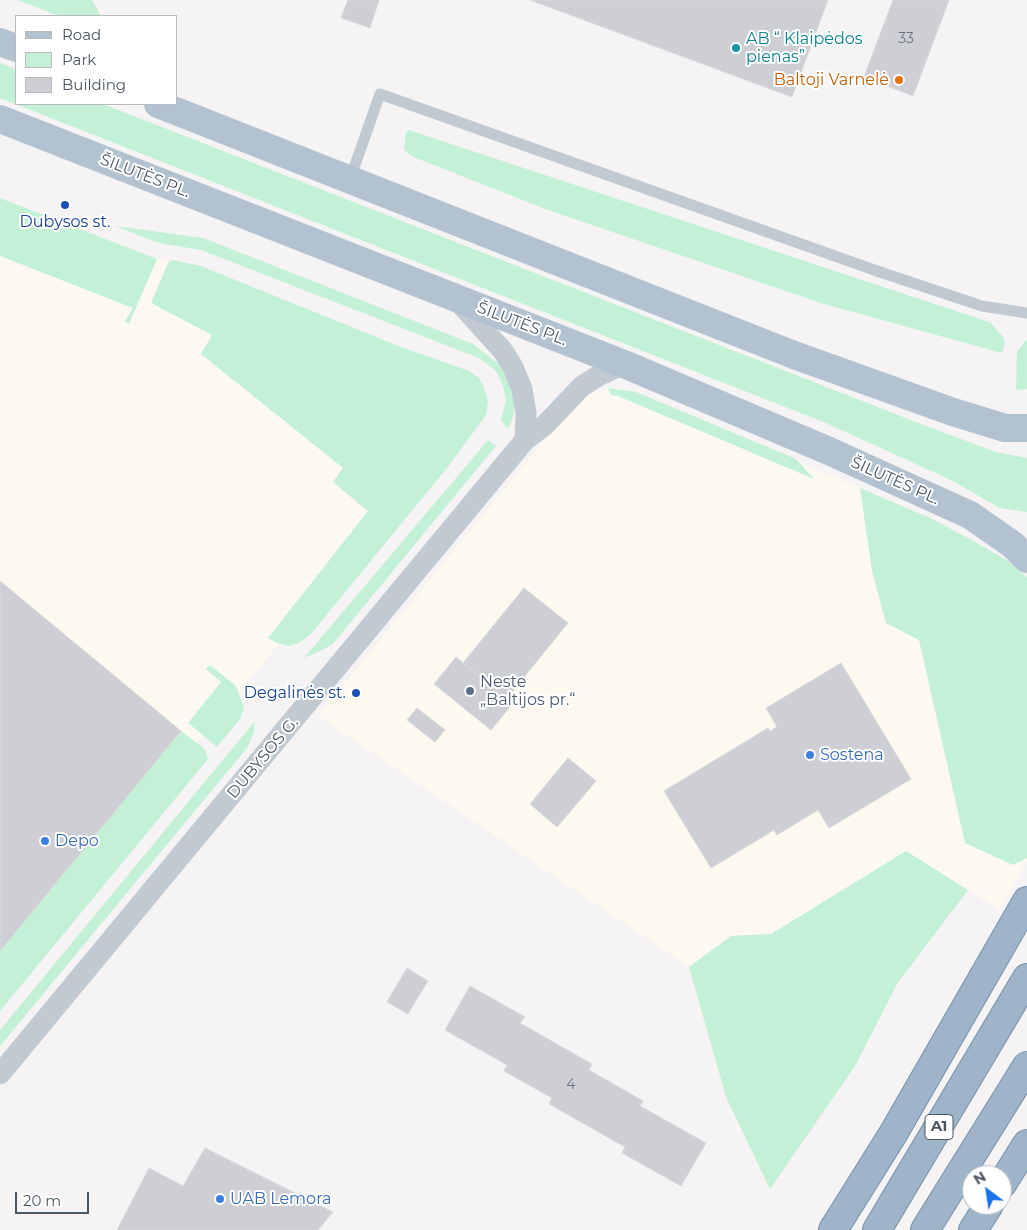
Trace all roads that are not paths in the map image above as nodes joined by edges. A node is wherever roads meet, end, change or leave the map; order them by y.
1 (0, 42) edge
2 (15, 48) edge
3 (161, 105) edge
4 (0, 119) edge
5 (350, 180) junction
6 (455, 298) junction
7 (1027, 313) edge
8 (624, 364) junction
9 (1027, 428) edge
10 (525, 440) junction
11 (1027, 559) edge
12 (1027, 901) edge
13 (1027, 978) edge
14 (1027, 1066) edge
15 (0, 1074) edge
16 (1027, 1144) edge
17 (1012, 1168) edge
18 (983, 1215) edge
19 (833, 1230) edge
20 (877, 1230) edge
21 (925, 1230) edge
22 (973, 1230) edge

1 - 2 main road
3 - 5 main road
4 - 6 main road, ŠILUTĖS PL.
5 - 7 lane
5 - 9 main road
6 - 8 main road, ŠILUTĖS PL.
6 - 10 street
8 - 10 street, DUBYSOS G.
8 - 11 main road, ŠILUTĖS PL.
10 - 15 street, DUBYSOS G.
12 - 19 highway
13 - 20 highway, A1
14 - 21 highway, A1
16 - 17 highway
18 - 22 highway

